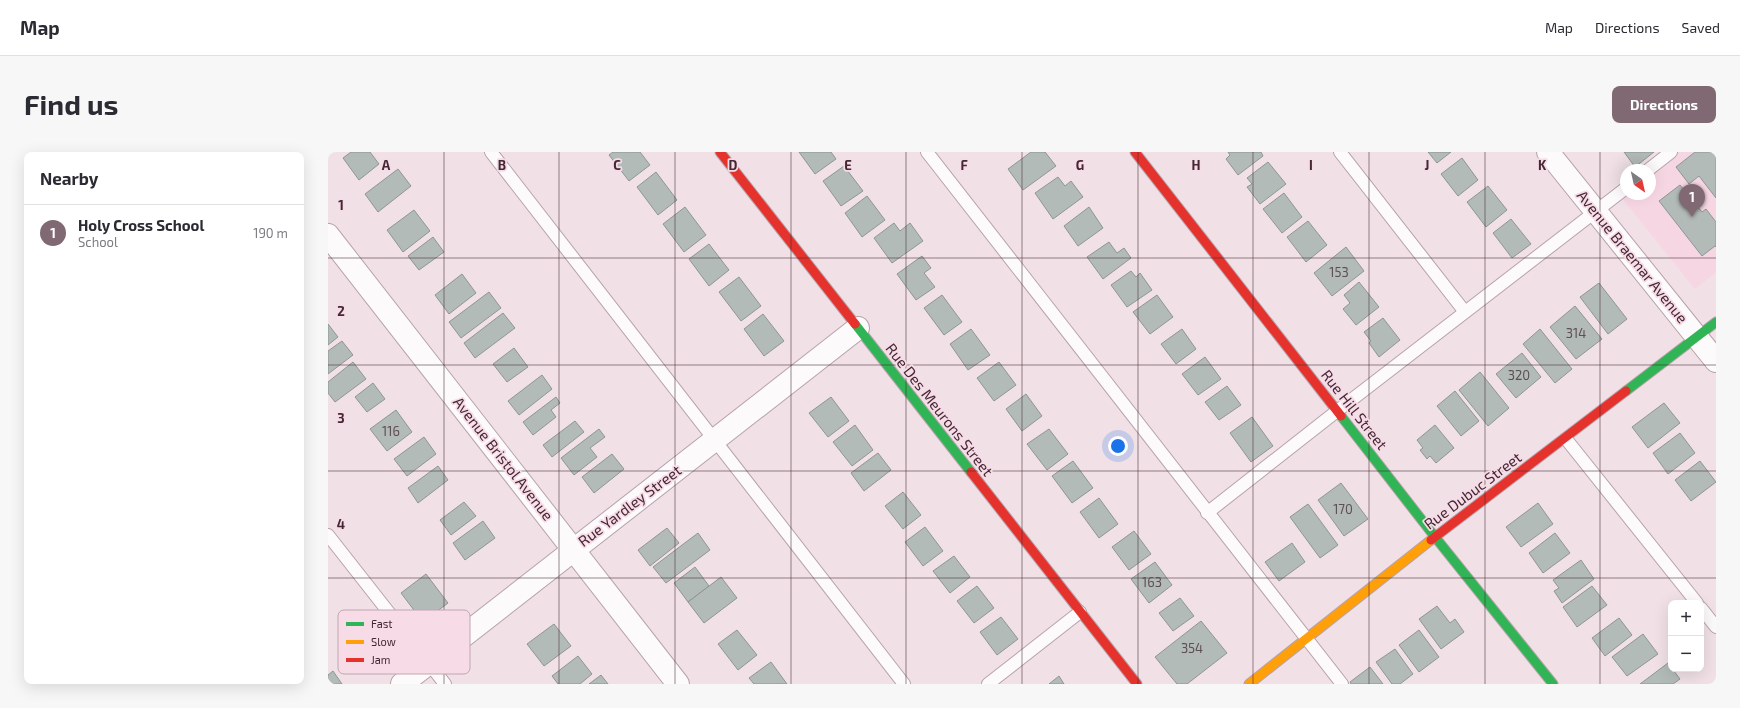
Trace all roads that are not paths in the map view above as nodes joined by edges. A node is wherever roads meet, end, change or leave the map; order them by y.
1 (491, 152) edge
2 (720, 152) edge
3 (927, 152) edge
4 (1135, 152) edge
5 (1340, 152) edge
6 (1548, 152) edge
7 (1671, 152) edge
8 (1656, 164) edge
9 (1620, 193) edge
10 (1596, 212) junction
11 (328, 235) edge
12 (1465, 312) junction
13 (1716, 322) edge
14 (858, 328) junction
15 (1697, 337) junction
16 (1716, 361) edge
17 (1337, 411) junction
18 (1566, 439) junction
19 (716, 440) junction
20 (1208, 513) junction
21 (328, 535) edge
22 (1435, 537) junction
23 (573, 550) junction
24 (1695, 600) edge
25 (387, 610) edge
26 (1080, 612) junction
27 (1704, 612) edge
28 (1716, 627) edge
29 (470, 631) edge
30 (1307, 640) junction
31 (415, 674) edge
32 (437, 674) edge
33 (402, 684) edge
34 (445, 684) edge
35 (678, 684) edge
36 (904, 684) edge
37 (988, 684) edge
38 (1137, 684) edge
39 (1250, 684) edge
40 (1342, 684) edge
41 (1553, 684) edge

1 - 19 lane
2 - 14 street, Rue Des Meurons Street
3 - 20 lane
4 - 17 street, Rue Hill Street
5 - 12 lane
6 - 10 street, Avenue Braemar Avenue
7 - 8 lane
9 - 10 lane
10 - 12 lane
10 - 15 street, Avenue Braemar Avenue
11 - 23 street, Avenue Bristol Avenue
12 - 17 lane
13 - 15 street, Rue Dubuc Street
14 - 19 street, Rue Yardley Street
14 - 26 street, Rue Des Meurons Street
15 - 16 street, Avenue Braemar Avenue
15 - 18 street, Rue Dubuc Street
17 - 20 lane
17 - 22 street, Rue Hill Street
18 - 22 street, Rue Dubuc Street
18 - 24 lane
19 - 23 street, Rue Yardley Street
19 - 36 lane
20 - 30 lane
21 - 25 lane
22 - 30 street, Rue Dubuc Street
22 - 41 street, Rue Hill Street
23 - 29 street, Rue Yardley Street
23 - 35 street, Avenue Bristol Avenue
26 - 37 lane
26 - 38 street, Rue Des Meurons Street
27 - 28 lane
30 - 39 street, Rue Dubuc Street
30 - 40 lane
31 - 33 street, Rue Yardley Street
32 - 34 lane

